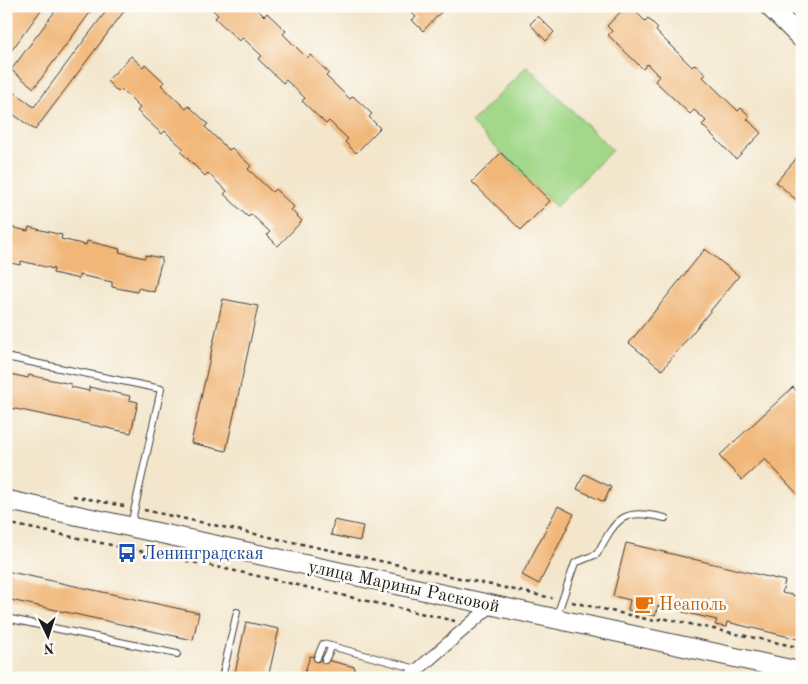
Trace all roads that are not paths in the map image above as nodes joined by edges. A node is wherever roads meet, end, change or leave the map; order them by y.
1 (769, 6) edge
2 (802, 39) edge
3 (6, 357) edge
4 (6, 500) edge
5 (665, 518) dead end
6 (130, 527) junction
7 (492, 605) junction
8 (237, 612) dead end
9 (6, 618) edge
10 (556, 619) junction
11 (332, 646) junction
12 (177, 654) dead end
13 (317, 658) dead end
14 (325, 660) dead end
15 (802, 672) edge
16 (413, 674) edge
17 (222, 678) edge

1 - 2 main road
3 - 6 lane
4 - 6 main road, улица Марины Расковой
5 - 10 lane
6 - 7 main road, улица Марины Расковой
7 - 10 main road, улица Марины Расковой
7 - 16 street
8 - 17 lane
9 - 12 lane
10 - 15 main road, улица Марины Расковой
11 - 13 lane
11 - 14 lane
11 - 16 lane

